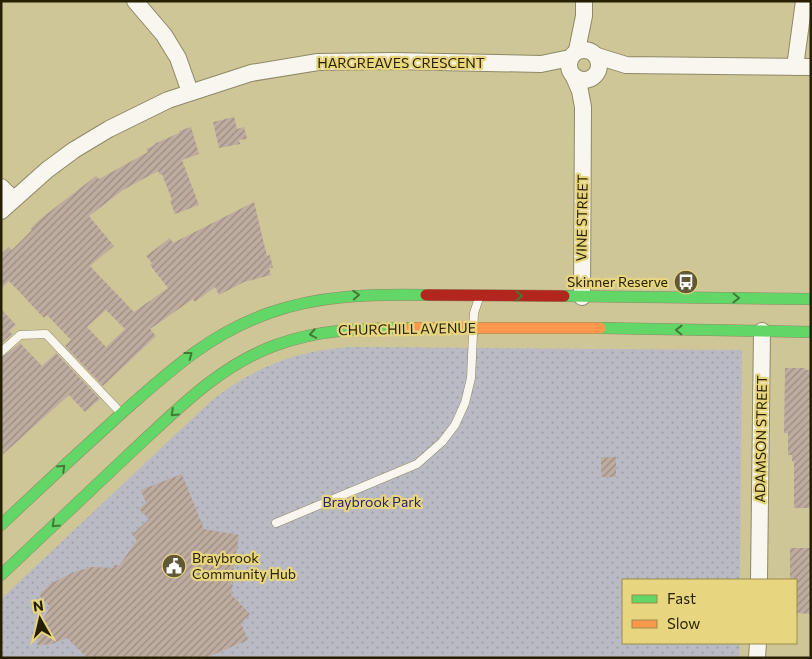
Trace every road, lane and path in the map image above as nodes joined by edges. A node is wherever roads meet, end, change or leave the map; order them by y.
1 (804, 1) edge
2 (140, 3) edge
3 (584, 9) edge
4 (580, 61) junction
5 (626, 65) junction
6 (803, 67) edge
7 (594, 76) junction
8 (190, 92) junction
9 (584, 107) junction
10 (1, 187) edge
11 (14, 199) junction
12 (1, 211) edge
13 (479, 296) junction
14 (811, 299) edge
15 (582, 305) junction
16 (762, 327) junction
17 (474, 328) junction
18 (581, 328) junction
19 (811, 332) edge
20 (1, 352) edge
21 (122, 414) junction
22 (96, 436) junction
23 (106, 477) junction
24 (276, 522) dead end
25 (1, 525) edge
26 (1, 576) edge
27 (758, 579) edge
28 (758, 644) edge
29 (758, 658) edge

1 - 6 street
2 - 8 street
3 - 4 street, VINE STREET
4 - 5 street, HARGREAVES CRESCENT
4 - 7 street, VINE STREET
4 - 7 street, HARGREAVES CRESCENT
4 - 8 street, HARGREAVES CRESCENT
4 - 9 street, VINE STREET
5 - 6 street, HARGREAVES CRESCENT
5 - 7 street, HARGREAVES CRESCENT
7 - 9 street, VINE STREET
8 - 11 street, HARGREAVES CRESCENT
9 - 15 street, VINE STREET
10 - 11 street
11 - 12 street, HARGREAVES CRESCENT
13 -> 15 main road
13 - 17 lane
21 -> 13 main road
15 -> 14 main road
15 - 18 main road, VINE STREET
16 -> 18 main road, CHURCHILL AVENUE
16 - 19 main road, CHURCHILL AVENUE
16 - 27 street, ADAMSON STREET
17 - 18 main road, CHURCHILL AVENUE
17 -> 23 main road, CHURCHILL AVENUE
17 - 24 lane
20 - 21 lane
21 - 22 main road
22 - 23 main road
25 -> 22 main road
23 -> 26 main road, CHURCHILL AVENUE
28 - 29 street

